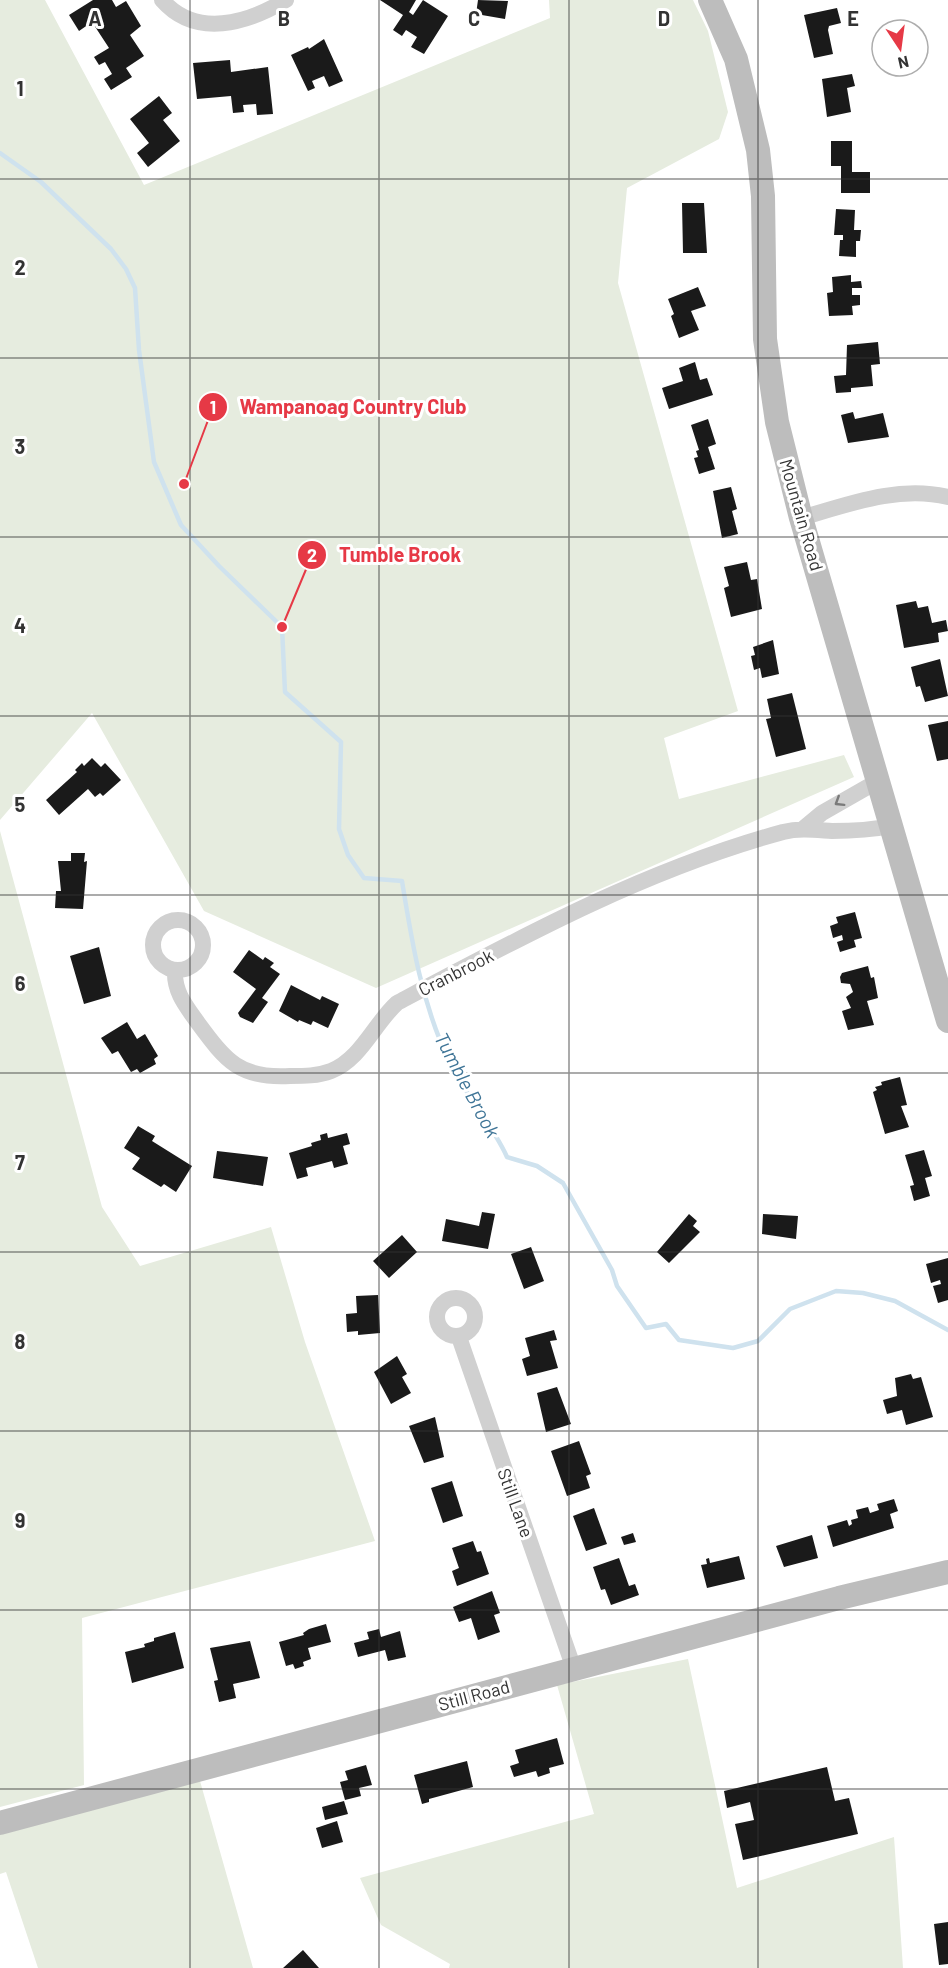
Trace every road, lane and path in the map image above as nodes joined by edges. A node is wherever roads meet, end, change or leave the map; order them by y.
1 (162, 0) edge
2 (286, 0) edge
3 (710, 0) edge
4 (948, 497) edge
5 (801, 518) junction
6 (878, 781) junction
7 (891, 826) junction
8 (804, 828) junction
9 (175, 970) dead end
10 (948, 1022) edge
11 (459, 1337) dead end
12 (948, 1572) edge
13 (574, 1669) junction
14 (0, 1823) edge

1 - 2 street
3 - 5 main road, Mountain Road
4 - 5 street
5 - 6 main road, Mountain Road
6 - 7 main road, Mountain Road
6 -> 8 street, Cranbrook
7 - 8 street, Cranbrook
7 - 10 main road, Mountain Road
8 - 9 street, Cranbrook
11 - 13 street, Still Lane
12 - 13 main road, Still Road
13 - 14 main road, Still Road

